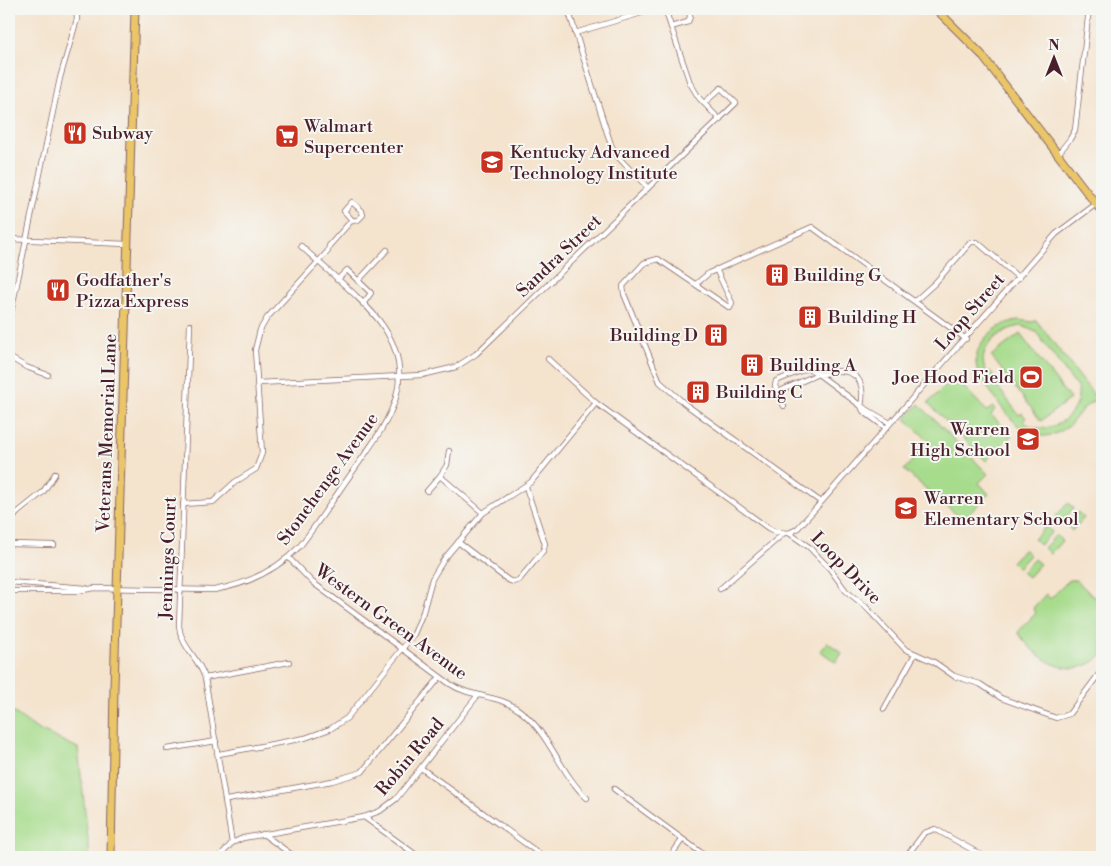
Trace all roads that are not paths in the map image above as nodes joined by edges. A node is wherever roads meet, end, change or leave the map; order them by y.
1 (76, 9) edge
2 (135, 9) edge
3 (568, 9) edge
4 (655, 9) edge
5 (665, 9) edge
6 (689, 9) edge
7 (936, 9) edge
8 (1089, 9) edge
9 (671, 27) junction
10 (575, 33) junction
11 (704, 103) junction
12 (720, 120) junction
13 (1058, 154) junction
14 (648, 188) junction
15 (1096, 204) junction
16 (1102, 212) edge
17 (353, 221) junction
18 (9, 239) edge
19 (27, 240) junction
20 (127, 244) junction
21 (301, 246) dead end
22 (387, 250) dead end
23 (318, 262) junction
24 (716, 269) junction
25 (1019, 278) junction
26 (337, 280) junction
27 (358, 281) junction
28 (696, 284) junction
29 (914, 301) junction
30 (363, 304) junction
31 (9, 322) edge
32 (190, 325) dead end
33 (966, 339) junction
34 (9, 357) edge
35 (548, 359) dead end
36 (829, 373) junction
37 (818, 374) junction
38 (48, 375) dead end
39 (398, 375) junction
40 (828, 381) junction
41 (258, 382) junction
42 (778, 392) junction
43 (596, 403) junction
44 (784, 406) dead end
45 (861, 406) junction
46 (890, 424) junction
47 (886, 428) junction
48 (449, 451) dead end
49 (55, 474) dead end
50 (440, 476) junction
51 (526, 487) junction
52 (427, 491) dead end
53 (821, 502) junction
54 (183, 504) junction
55 (483, 513) junction
56 (9, 524) edge
57 (787, 533) junction
58 (458, 542) junction
59 (9, 544) edge
60 (54, 545) dead end
61 (289, 558) junction
62 (9, 582) edge
63 (95, 588) junction
64 (117, 589) junction
65 (720, 589) dead end
66 (180, 590) junction
67 (9, 591) edge
68 (402, 650) junction
69 (915, 654) junction
70 (289, 662) dead end
71 (1102, 670) edge
72 (440, 677) junction
73 (205, 678) junction
74 (478, 694) junction
75 (884, 709) dead end
76 (216, 741) junction
77 (167, 749) dead end
78 (219, 754) junction
79 (421, 768) junction
80 (614, 789) dead end
81 (587, 798) dead end
82 (227, 800) junction
83 (364, 817) junction
84 (263, 834) junction
85 (682, 840) junction
86 (232, 843) junction
87 (111, 857) edge
88 (219, 857) edge
89 (295, 857) edge
90 (418, 857) edge
91 (544, 857) edge
92 (670, 857) edge
93 (707, 857) edge
94 (906, 857) edge
95 (985, 857) edge

1 - 19 street
2 - 20 main road, Veterans Memorial Lane
3 - 10 street
4 - 10 street
5 - 9 street
6 - 9 street
7 - 13 main road
8 - 13 street
9 - 11 street
10 - 14 street
11 - 12 street
11 - 12 street, Sandra Street
12 - 14 street, Sandra Street
13 - 15 main road
14 - 39 street, Sandra Street
15 - 16 main road
15 - 25 street, Loop Street
17 - 17 street
17 - 23 street
18 - 19 street
19 - 20 street
19 - 31 street
20 - 64 main road, Veterans Memorial Lane
21 - 23 street, Stonehenge Avenue
22 - 27 street
23 - 26 street, Stonehenge Avenue
23 - 41 street
24 - 28 street
24 - 28 street
24 - 29 street
25 - 29 street
25 - 33 street, Loop Street
26 - 27 street
26 - 30 street, Stonehenge Avenue
27 - 30 street
28 - 53 street
29 - 33 street
30 - 39 street, Stonehenge Avenue
32 - 54 street, Jennings Court
33 - 46 street, Loop Street
34 - 38 street
35 - 43 street, Loop Drive
36 - 37 street
36 - 40 street
36 - 45 street
37 - 40 street
37 - 42 street
37 - 42 street
39 - 41 street, Sandra Street
39 - 61 street, Stonehenge Avenue
40 - 45 street
41 - 54 street
42 - 44 street
43 - 51 street
43 - 57 street, Loop Drive
45 - 46 street
45 - 47 street
46 - 47 street, Loop Street
47 - 53 street, Loop Street
48 - 50 street
49 - 56 street
50 - 52 street
50 - 55 street
51 - 55 street
51 - 58 street
53 - 57 street, Loop Street
54 - 66 street, Jennings Court
55 - 58 street
57 - 65 street, Loop Street
57 - 69 street, Loop Drive
58 - 68 street
59 - 60 street
61 - 66 street, Stonehenge Avenue
61 - 68 street, Western Green Avenue
62 - 63 street
63 - 64 street, Stonehenge Avenue
63 - 67 street
64 - 66 street, Stonehenge Avenue
64 - 87 main road, Veterans Memorial Lane
66 - 73 street, Jennings Court
68 - 72 street, Western Green Avenue
68 - 78 street
69 - 71 street, Loop Drive
69 - 75 street
70 - 73 street
72 - 74 street, Western Green Avenue
72 - 82 street
73 - 76 street, Jennings Court
74 - 79 street, Robin Road
74 - 81 street, Western Green Avenue
76 - 77 street
76 - 78 street, Jennings Court
78 - 82 street, Jennings Court
79 - 83 street, Robin Road
79 - 91 street
80 - 85 street
82 - 86 street, Jennings Court
83 - 84 street, Robin Road
83 - 90 street
84 - 86 street, Robin Road
84 - 89 street
85 - 92 street
85 - 93 street
86 - 88 street
94 - 95 street

